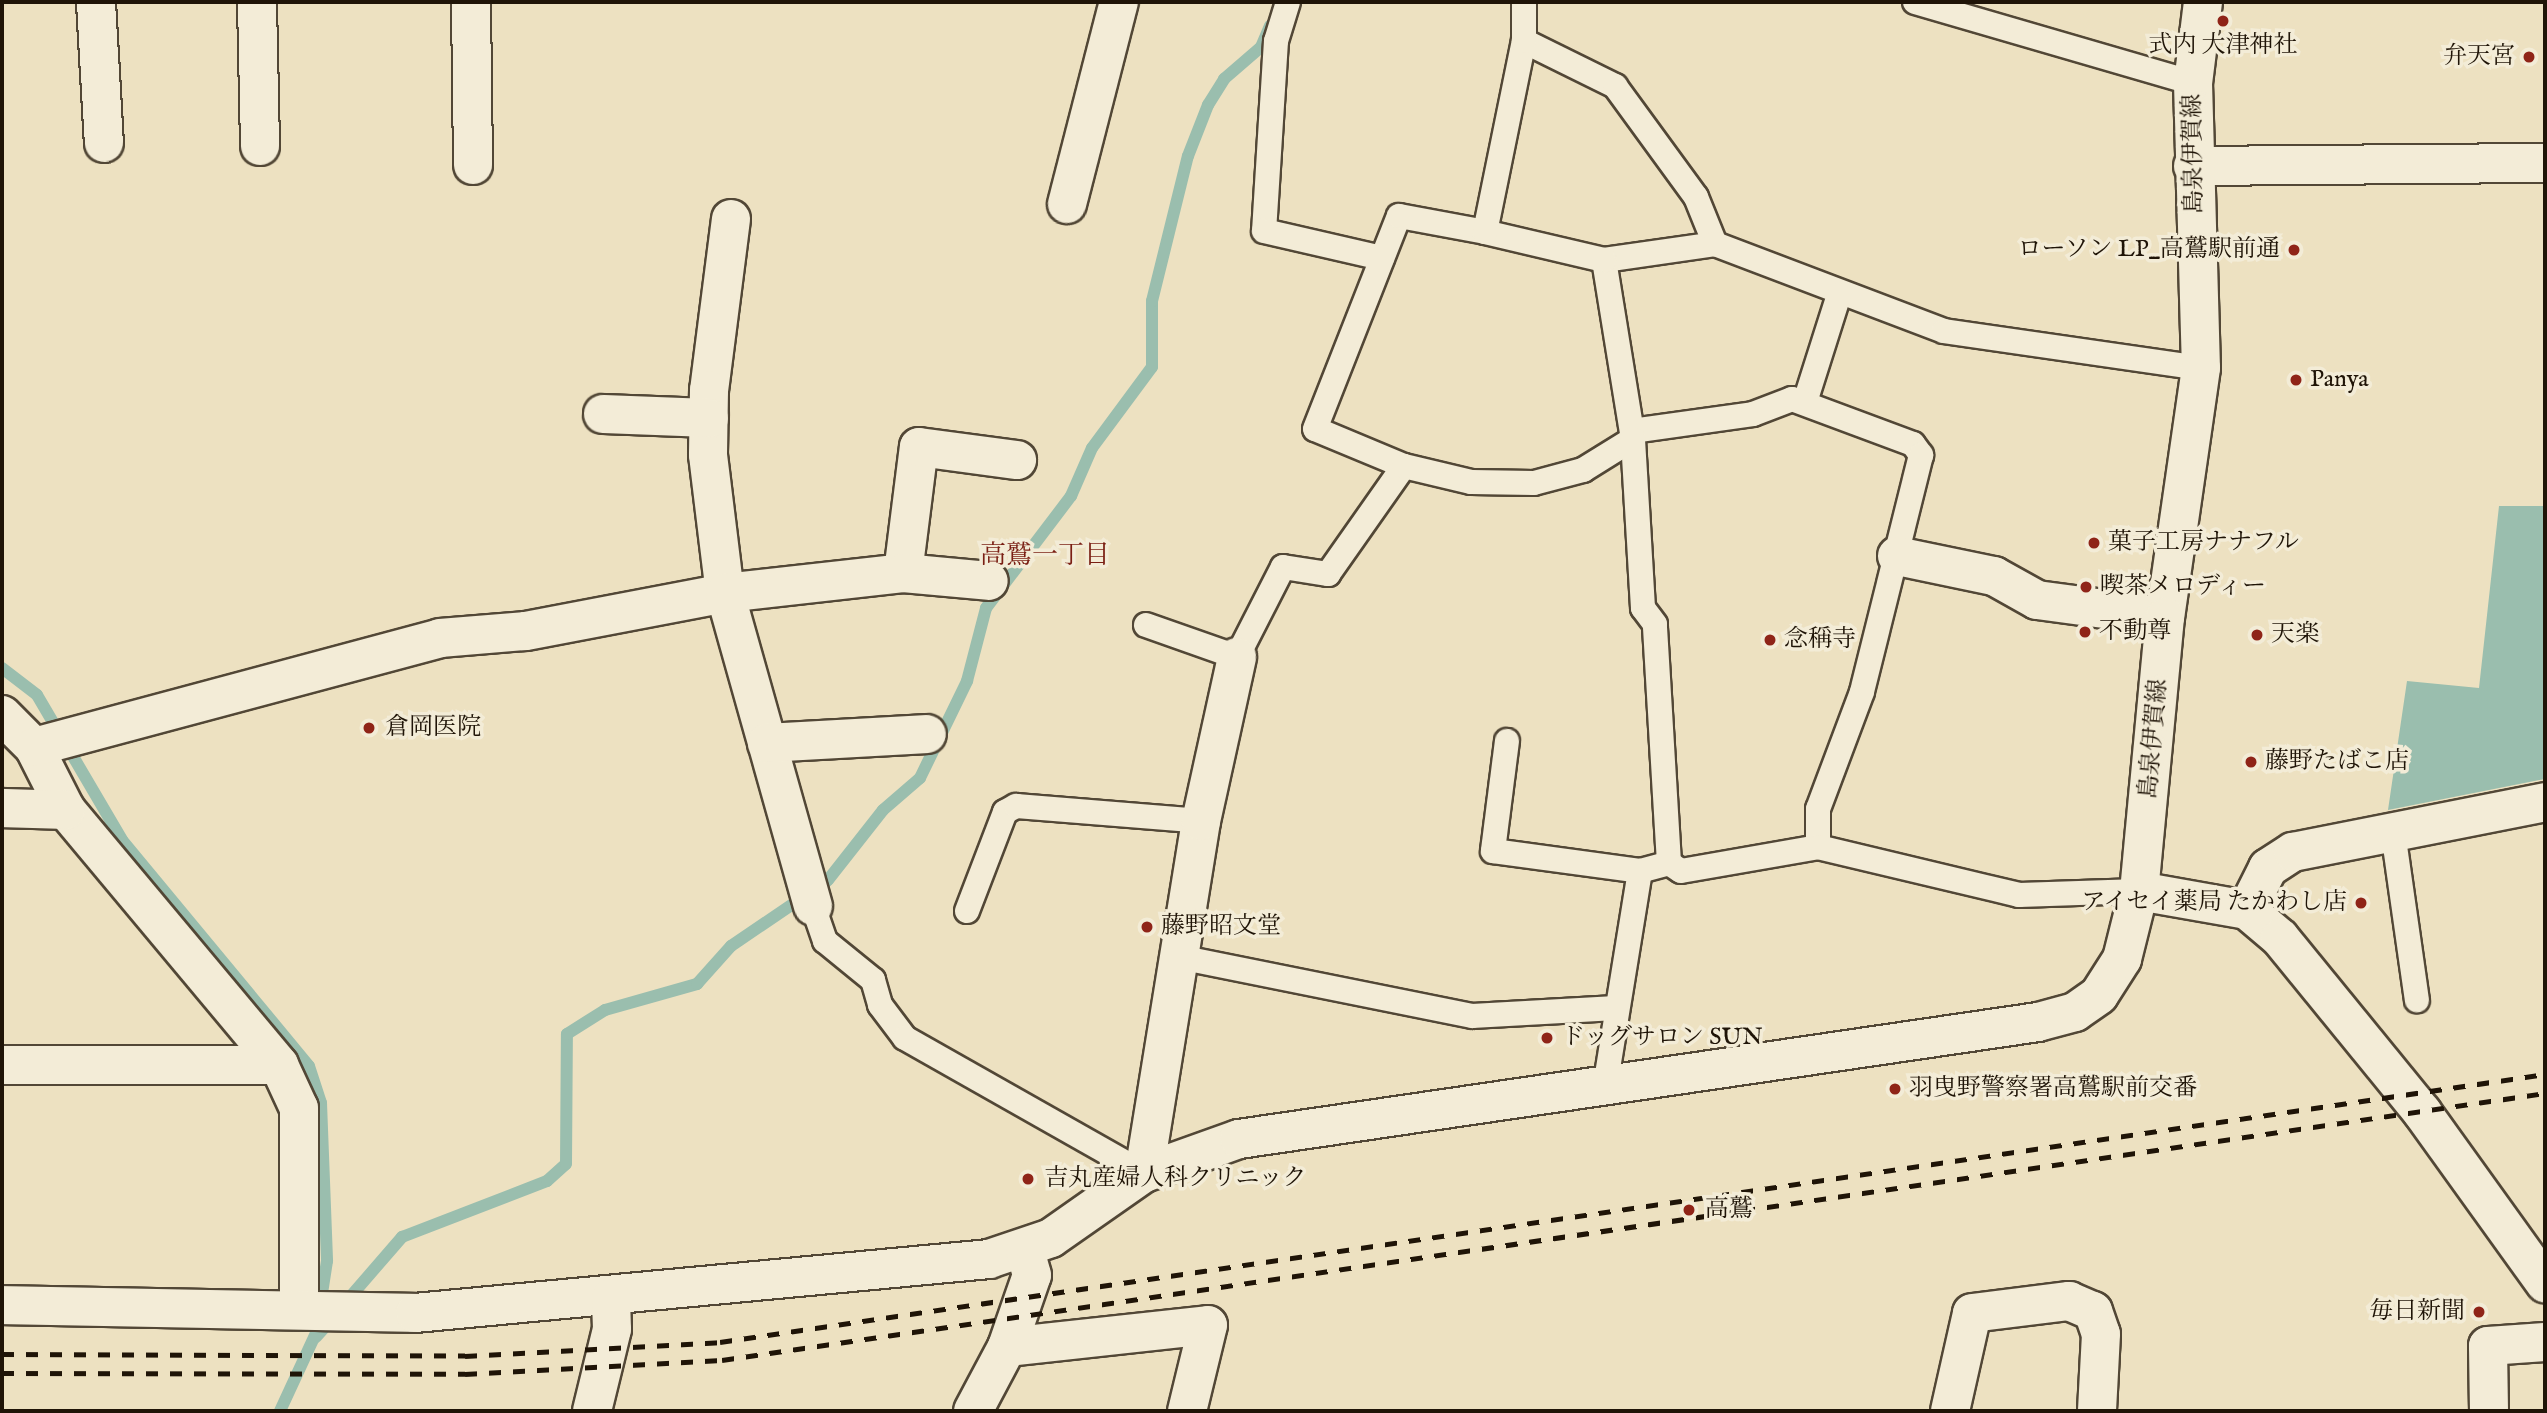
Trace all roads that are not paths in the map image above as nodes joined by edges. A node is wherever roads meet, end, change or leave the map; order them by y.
1 (96, 2) edge
2 (257, 2) edge
3 (471, 2) edge
4 (1119, 2) edge
5 (1288, 2) edge
6 (1524, 2) edge
7 (1915, 2) edge
8 (2203, 2) edge
9 (1524, 41) junction
10 (2193, 83) junction
11 (104, 143) dead end
12 (260, 146) dead end
13 (2545, 163) edge
14 (474, 165) dead end
15 (2193, 166) junction
16 (1067, 204) dead end
17 (731, 219) dead end
18 (1485, 232) junction
19 (1715, 244) junction
20 (1382, 258) junction
21 (1604, 260) junction
22 (1839, 295) junction
23 (2201, 368) junction
24 (1805, 402) junction
25 (603, 414) dead end
26 (709, 418) junction
27 (1632, 435) junction
28 (1017, 460) dead end
29 (1404, 466) junction
30 (1897, 556) junction
31 (903, 573) junction
32 (989, 581) dead end
33 (725, 593) junction
34 (2165, 617) junction
35 (1146, 625) dead end
36 (1237, 657) junction
37 (2, 715) edge
38 (927, 734) dead end
39 (1507, 741) dead end
40 (767, 743) junction
41 (34, 747) junction
42 (2545, 802) edge
43 (2, 808) edge
44 (66, 810) junction
45 (1201, 821) junction
46 (2393, 832) junction
47 (1818, 847) junction
48 (1668, 863) junction
49 (1640, 872) junction
50 (2139, 891) junction
51 (813, 906) joint
52 (2248, 910) junction
53 (967, 911) dead end
54 (1184, 958) junction
55 (2417, 1000) dead end
56 (1616, 1008) junction
57 (2, 1065) edge
58 (279, 1065) junction
59 (1605, 1087) junction
60 (1144, 1173) junction
61 (1025, 1251) junction
62 (2545, 1283) edge
63 (611, 1298) junction
64 (2, 1305) edge
65 (299, 1308) junction
66 (2545, 1342) edge
67 (1007, 1347) junction
68 (592, 1411) edge
69 (973, 1411) edge
70 (1187, 1411) edge
71 (1950, 1411) edge
72 (2096, 1411) edge
73 (2489, 1411) edge

1 - 11 street
2 - 12 street
3 - 14 street
4 - 16 street
5 - 20 lane
6 - 9 lane
7 - 10 lane
8 - 10 street, 島泉伊賀線
9 - 18 lane
9 - 19 lane
10 - 15 street, 島泉伊賀線
13 - 15 street
15 - 23 street, 島泉伊賀線
17 - 26 street
18 - 20 lane
18 - 21 lane
19 - 21 lane
19 - 22 lane
20 - 29 lane
21 - 27 lane
22 - 23 lane
22 - 24 lane
23 - 34 street, 島泉伊賀線
24 - 27 lane
24 - 30 lane
25 - 26 street
26 - 33 street
27 - 29 lane
27 - 48 lane
28 - 31 street
29 - 36 lane
30 - 34 street
30 - 47 lane
31 - 32 street
31 - 33 street
33 - 40 street
33 - 41 street
34 - 50 street, 島泉伊賀線
35 - 36 lane
36 - 45 street
37 - 41 street
38 - 40 street
39 - 49 lane
40 - 51 street
41 - 44 street
42 - 46 street
43 - 44 street
44 - 58 street
45 - 53 lane
45 - 54 street
46 - 52 street
46 - 55 lane
47 - 48 lane
47 - 50 lane
48 - 49 lane
49 - 56 lane
50 - 52 street
50 - 59 street, 島泉伊賀線
51 - 60 lane
52 - 62 street
54 - 56 lane
54 - 60 street
56 - 59 lane
57 - 58 street
58 - 65 street
59 - 60 street, 島泉伊賀線
60 - 61 street, 島泉伊賀線
61 - 63 street
61 - 67 street
63 - 65 street
63 - 68 street
64 - 65 street
66 - 73 street
67 - 69 street
67 - 70 street
71 - 72 street

